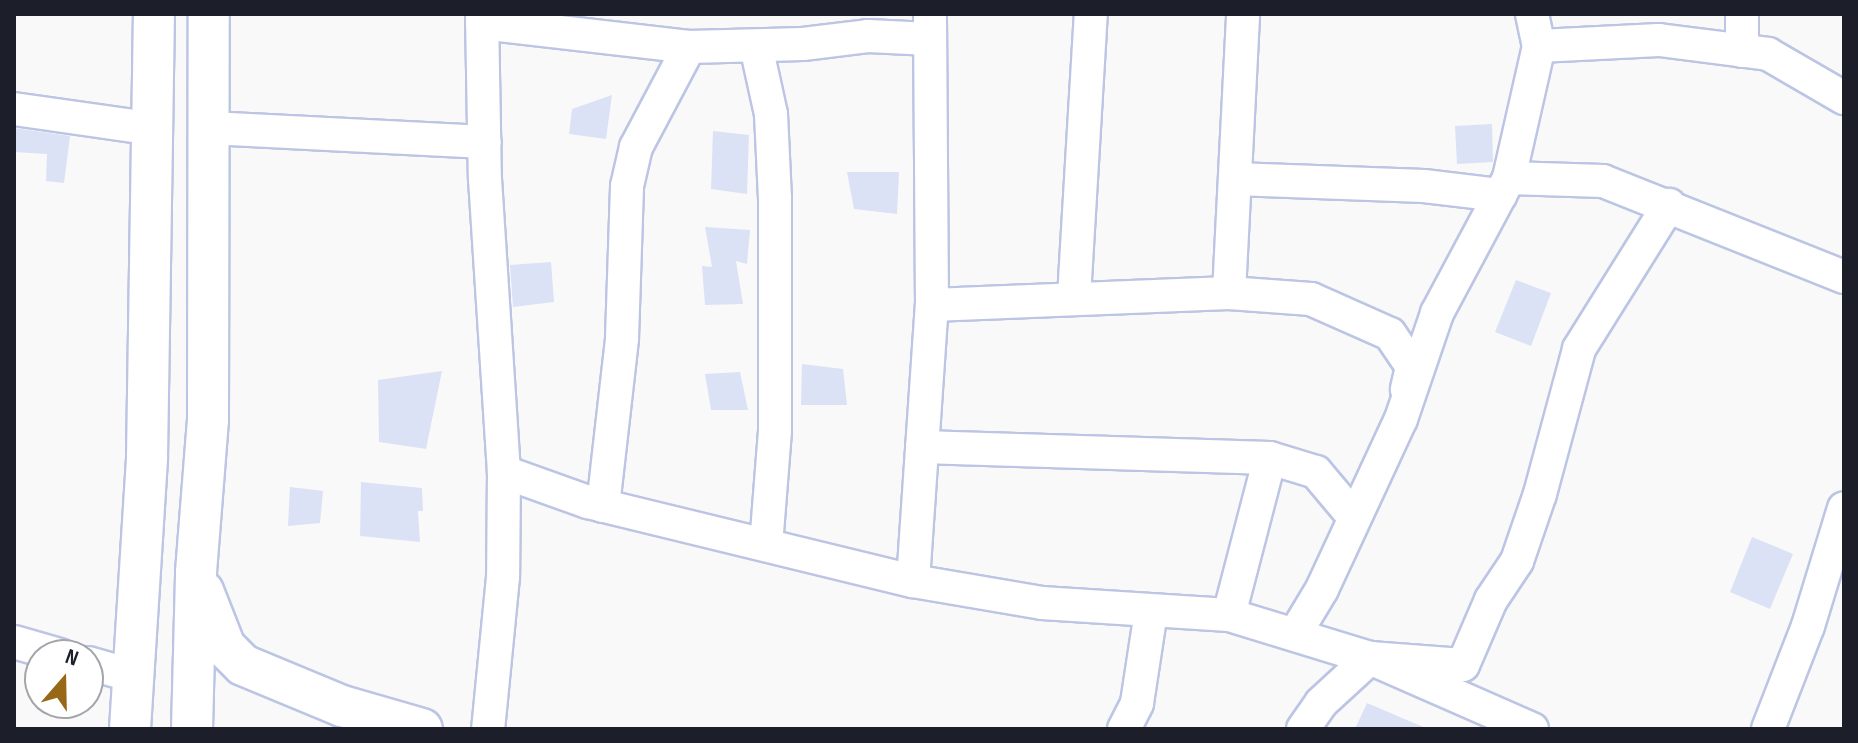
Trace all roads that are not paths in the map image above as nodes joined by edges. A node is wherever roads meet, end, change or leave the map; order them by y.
1 (154, 14) edge
2 (209, 14) edge
3 (1091, 14) edge
4 (1243, 14) edge
5 (1532, 14) edge
6 (1742, 14) edge
7 (482, 19) edge
8 (930, 26) edge
9 (756, 46) junction
10 (1539, 46) junction
11 (689, 47) junction
12 (1742, 51) junction
13 (1844, 98) edge
14 (14, 109) edge
15 (210, 128) junction
16 (154, 129) junction
17 (485, 142) junction
18 (1235, 179) junction
19 (1505, 187) junction
20 (1669, 205) junction
21 (1844, 277) edge
22 (1229, 293) junction
23 (1074, 297) junction
24 (932, 305) junction
25 (1401, 419) junction
26 (922, 447) junction
27 (1270, 458) junction
28 (504, 472) junction
29 (603, 506) junction
30 (1844, 508) edge
31 (1353, 516) junction
32 (766, 545) junction
33 (196, 572) junction
34 (913, 581) junction
35 (1151, 611) junction
36 (1229, 615) junction
37 (1295, 634) junction
38 (1370, 658) junction
39 (104, 668) edge
40 (134, 676) junction
41 (130, 729) edge
42 (192, 729) edge
43 (422, 729) edge
44 (488, 729) edge
45 (1124, 729) edge
46 (1303, 729) edge
47 (1532, 729) edge
48 (1768, 729) edge

1 - 16 main road
2 - 15 main road
3 - 23 street
4 - 18 street
5 - 10 street
6 - 12 street
7 - 11 street
7 - 17 street
8 - 9 street
8 - 24 street
9 - 11 street
9 - 32 street
10 - 12 street
10 - 19 street
11 - 29 street
12 - 13 street
14 - 16 street
15 - 17 street
15 - 33 main road
16 - 40 main road
17 - 28 street
18 - 19 street
18 - 22 street
19 - 20 street
19 - 25 street
20 - 21 street
20 - 38 street
22 - 23 street
22 - 25 street
23 - 24 street
24 - 26 street
25 - 31 street
26 - 27 street
26 - 34 street
27 - 31 street
27 - 36 street
28 - 29 street
28 - 44 street
29 - 32 street
30 - 48 street
31 - 37 street
32 - 34 street
33 - 42 main road
33 - 43 main road
34 - 35 street
35 - 36 street
35 - 45 street
36 - 37 street
37 - 38 street
38 - 46 street
38 - 47 street
39 - 40 street
40 - 41 main road

